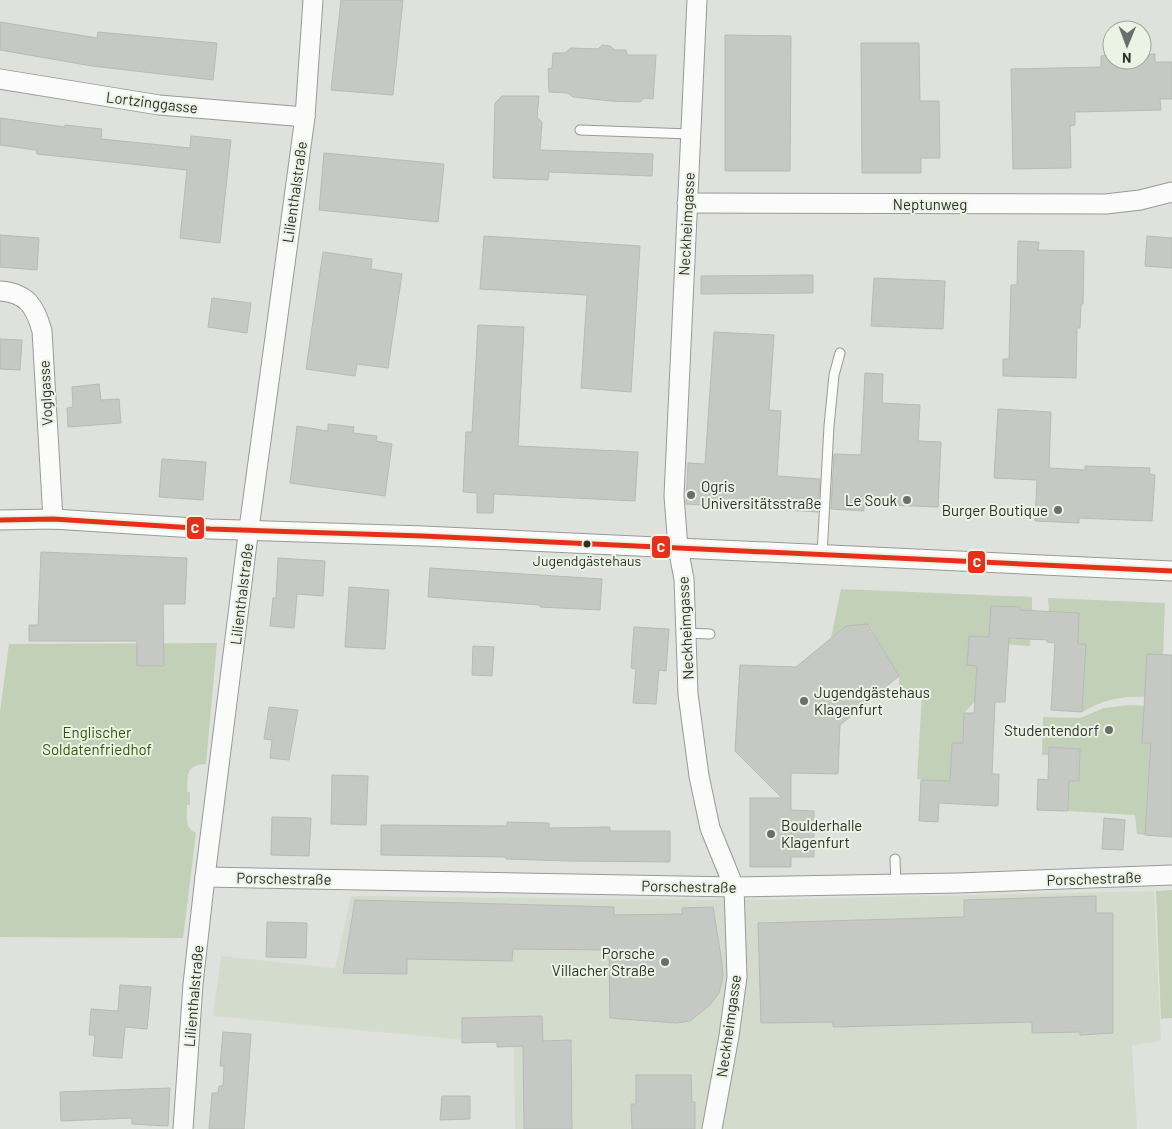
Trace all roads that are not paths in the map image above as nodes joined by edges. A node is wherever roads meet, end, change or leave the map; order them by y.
1 (313, 0) edge
2 (697, 0) edge
3 (0, 79) edge
4 (305, 117) junction
5 (580, 130) dead end
6 (690, 134) junction
7 (1172, 192) edge
8 (687, 203) junction
9 (0, 291) edge
10 (840, 353) dead end
11 (53, 519) junction
12 (0, 520) edge
13 (249, 530) junction
14 (678, 548) junction
15 (822, 555) junction
16 (1172, 571) edge
17 (686, 633) junction
18 (710, 634) dead end
19 (896, 858) dead end
20 (1172, 875) edge
21 (205, 877) junction
22 (896, 884) junction
23 (734, 887) junction
24 (183, 1129) edge
25 (712, 1129) edge

1 - 4 street, Lilienthalstraße
2 - 6 street, Neckheimgasse
3 - 4 street, Lortzinggasse
4 - 13 street, Lilienthalstraße
5 - 6 lane
6 - 8 street, Neckheimgasse
7 - 8 street, Neptunweg
8 - 14 street, Neckheimgasse
9 - 11 street, Voglgasse
10 - 15 lane
11 - 12 street
11 - 13 street
13 - 14 street
13 - 21 street, Lilienthalstraße
14 - 15 street
14 - 17 street, Neckheimgasse
15 - 16 street
17 - 18 lane
17 - 23 street, Neckheimgasse
19 - 22 lane
20 - 22 street, Porschestraße
21 - 23 street, Porschestraße
21 - 24 street, Lilienthalstraße
22 - 23 street, Porschestraße
23 - 25 street, Neckheimgasse

